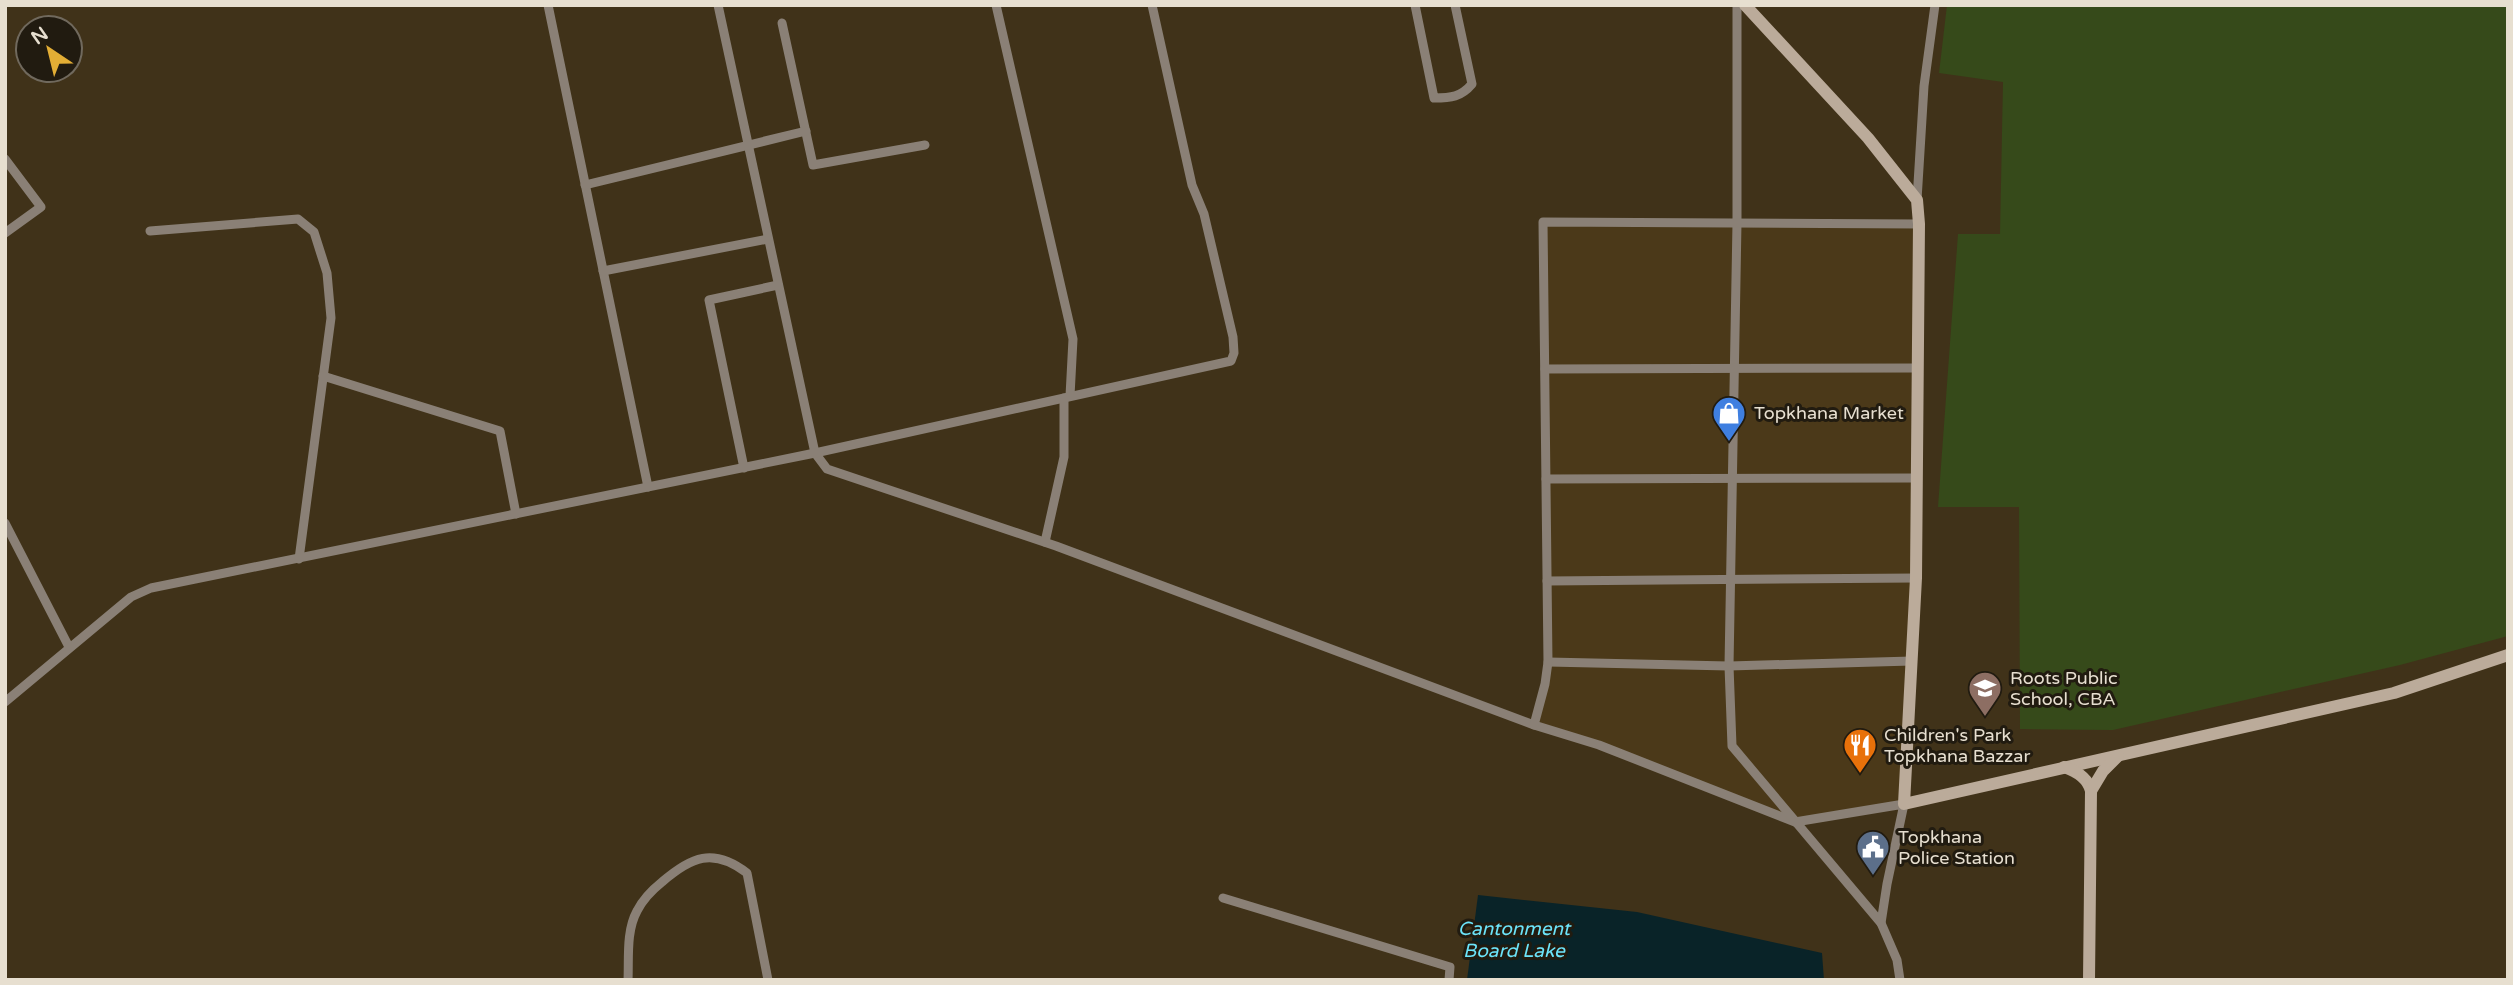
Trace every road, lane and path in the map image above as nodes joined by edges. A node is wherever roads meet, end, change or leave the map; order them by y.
1 (548, 5) edge
2 (718, 5) edge
3 (996, 5) edge
4 (1152, 5) edge
5 (1415, 5) edge
6 (1455, 5) edge
7 (1737, 5) edge
8 (1745, 5) edge
9 (1935, 5) edge
10 (782, 23) dead end
11 (806, 131) junction
12 (748, 145) junction
13 (925, 145) dead end
14 (5, 159) edge
15 (585, 185) junction
16 (1917, 200) junction
17 (1737, 223) junction
18 (1919, 224) junction
19 (150, 231) dead end
20 (5, 233) edge
21 (768, 239) junction
22 (603, 271) junction
23 (778, 285) junction
24 (1917, 368) junction
25 (1545, 369) junction
26 (1735, 370) junction
27 (323, 376) junction
28 (1067, 397) junction
29 (814, 453) junction
30 (744, 468) junction
31 (1733, 478) junction
32 (1916, 478) junction
33 (1546, 479) junction
34 (648, 487) junction
35 (516, 514) junction
36 (5, 523) edge
37 (1045, 542) junction
38 (299, 559) junction
39 (1916, 578) junction
40 (1731, 579) junction
41 (1547, 581) junction
42 (69, 647) junction
43 (2508, 655) edge
44 (1912, 661) junction
45 (1548, 662) junction
46 (1729, 666) junction
47 (5, 702) edge
48 (1534, 725) junction
49 (2122, 753) junction
50 (2063, 767) junction
51 (2091, 791) junction
52 (1904, 804) junction
53 (1795, 822) junction
54 (1223, 898) dead end
55 (1881, 923) junction
56 (628, 980) edge
57 (768, 980) edge
58 (1449, 980) edge
59 (1900, 980) edge
60 (2089, 980) edge

1 - 15 street
2 - 12 street
3 - 28 street
4 - 28 street
5 - 6 street
7 - 17 street
8 - 16 street
9 - 16 street
10 - 11 street
11 - 12 street
11 - 13 street
12 - 15 street
12 - 21 street
14 - 20 street
15 - 22 street
16 - 18 street
17 - 18 street
17 - 25 street
17 - 26 street
18 - 24 street
19 - 27 street
21 - 22 street
21 - 23 street
22 - 34 street
23 - 29 street
23 - 30 street
24 - 26 street
24 - 32 street
25 - 26 street
25 - 33 street
26 - 31 street
27 - 35 street
27 - 38 street
28 - 29 street
28 - 37 street
29 - 30 street
29 - 37 street
30 - 34 street
31 - 32 street
31 - 33 street
31 - 40 street
32 - 39 street
33 - 41 street
34 - 35 street
35 - 38 street
36 - 42 street
37 - 48 street
38 - 42 street
39 - 40 street
39 - 44 street
40 - 41 street
40 - 46 street
41 - 45 street
42 - 47 street
43 - 49 street
44 - 46 street
44 - 52 street
45 - 46 street
45 - 48 street
46 - 53 street
48 - 53 street
49 - 50 street
49 - 51 street
50 - 51 street
50 - 52 street
51 - 60 street
52 - 53 street
52 - 55 street
53 - 55 street
54 - 58 street
55 - 59 street
56 - 57 street

